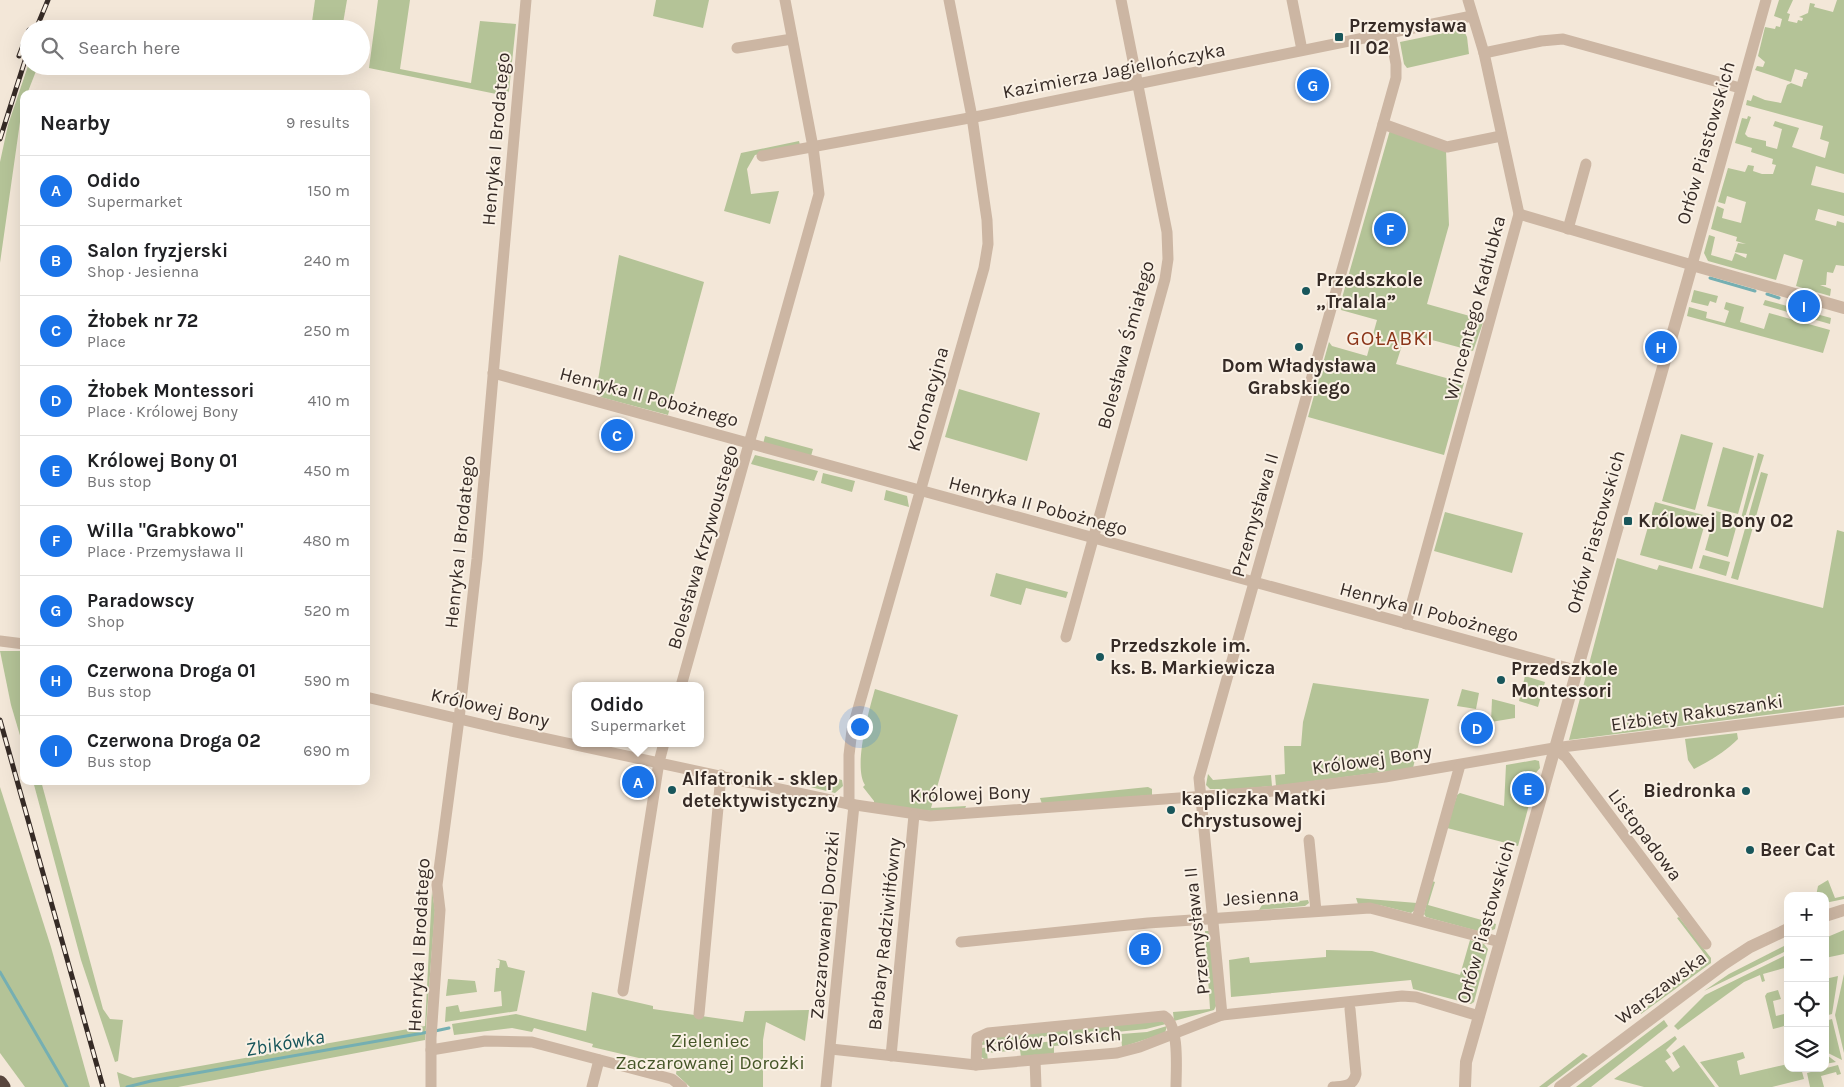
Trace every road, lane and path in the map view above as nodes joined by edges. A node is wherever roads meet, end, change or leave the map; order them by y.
1 (526, 0) edge
2 (785, 0) edge
3 (949, 0) edge
4 (1120, 0) edge
5 (1292, 0) edge
6 (1468, 0) edge
7 (1766, 0) edge
8 (1472, 16) junction
9 (1390, 32) junction
10 (792, 39) junction
11 (737, 48) dead end
12 (1302, 50) junction
13 (1484, 53) junction
14 (1137, 84) junction
15 (1740, 88) junction
16 (972, 117) junction
17 (1383, 124) junction
18 (1501, 136) junction
19 (812, 148) junction
20 (762, 156) dead end
21 (1586, 164) dead end
22 (1519, 214) junction
23 (1568, 229) junction
24 (1692, 265) junction
25 (1844, 308) edge
26 (493, 374) junction
27 (750, 442) junction
28 (920, 491) junction
29 (1093, 539) junction
30 (1254, 583) junction
31 (1406, 624) junction
32 (1066, 637) dead end
33 (0, 641) edge
34 (20, 644) edge
35 (1575, 670) junction
36 (683, 682) edge
37 (370, 697) edge
38 (1844, 716) edge
39 (459, 719) junction
40 (572, 743) edge
41 (589, 747) edge
42 (663, 747) edge
43 (1554, 748) junction
44 (659, 762) junction
45 (1460, 765) junction
46 (721, 775) junction
47 (1200, 797) junction
48 (851, 804) junction
49 (914, 815) junction
50 (1309, 840) dead end
51 (1844, 910) edge
52 (1316, 911) junction
53 (1829, 915) edge
54 (1213, 918) junction
55 (1417, 919) junction
56 (1784, 931) edge
57 (961, 942) dead end
58 (1500, 942) junction
59 (1706, 944) dead end
60 (623, 991) dead end
61 (1350, 1009) dead end
62 (699, 1014) dead end
63 (1222, 1015) junction
64 (1480, 1016) junction
65 (1174, 1034) junction
66 (431, 1044) junction
67 (831, 1049) junction
68 (891, 1056) junction
69 (599, 1060) junction
70 (1035, 1060) junction
71 (976, 1065) junction
72 (0, 1083) edge
73 (1467, 1083) edge
74 (3, 1087) edge
75 (431, 1087) edge
76 (592, 1087) edge
77 (682, 1087) edge
78 (826, 1087) edge
79 (1036, 1087) edge
80 (1176, 1087) edge
81 (1334, 1087) edge
82 (1561, 1087) edge

1 - 26 street, Henryka I Brodatego
2 - 10 street, Bolesława Krzywoustego
3 - 16 street, Koronacyjna
4 - 14 street, Bolesława Śmiałego
5 - 12 street
6 - 8 street, Wincentego Kadłubka
7 - 15 street, Orłów Piastowskich
8 - 9 street, Kazimierza Jagiellończyka
8 - 13 street, Wincentego Kadłubka
9 - 12 street, Kazimierza Jagiellończyka
9 - 17 street, Przemysława II
10 - 11 street
10 - 19 street, Bolesława Krzywoustego
12 - 14 street, Kazimierza Jagiellończyka
13 - 15 street
13 - 18 street, Wincentego Kadłubka
14 - 16 street, Kazimierza Jagiellończyka
14 - 29 street, Bolesława Śmiałego
15 - 24 street, Orłów Piastowskich
16 - 19 street, Kazimierza Jagiellończyka
16 - 28 street, Koronacyjna
17 - 18 street
17 - 30 street, Przemysława II
18 - 22 street, Wincentego Kadłubka
19 - 20 street, Kazimierza Jagiellończyka
19 - 27 street, Bolesława Krzywoustego
21 - 23 street
22 - 23 street
22 - 31 street, Wincentego Kadłubka
23 - 24 street
24 - 25 street
24 - 35 street, Orłów Piastowskich
26 - 27 street, Henryka II Pobożnego
26 - 39 street, Henryka I Brodatego
27 - 28 street, Henryka II Pobożnego
27 - 36 street, Bolesława Krzywoustego
28 - 29 street, Henryka II Pobożnego
28 - 48 street, Koronacyjna
29 - 30 street, Henryka II Pobożnego
29 - 32 street, Bolesława Śmiałego
30 - 31 street, Henryka II Pobożnego
30 - 47 street, Przemysława II
31 - 35 street, Henryka II Pobożnego
33 - 34 street
35 - 43 street, Orłów Piastowskich
37 - 39 street, Królowej Bony
38 - 43 street, Elżbiety Rakuszanki
39 - 40 street, Królowej Bony
39 - 66 street, Henryka I Brodatego
41 - 44 street, Królowej Bony
42 - 44 street
43 - 45 street, Królowej Bony
43 - 58 street, Orłów Piastowskich
43 - 59 street, Listopadowa
44 - 46 street, Królowej Bony
44 - 60 street
45 - 47 street, Królowej Bony
45 - 55 street
46 - 48 street, Królowej Bony
46 - 62 street
47 - 49 street, Królowej Bony
47 - 54 street, Przemysława II
48 - 49 street, Królowej Bony
48 - 67 street, Zaczarowanej Dorożki
49 - 68 street, Barbary Radziwiłłówny
50 - 52 street
51 - 53 street
52 - 54 street, Jesienna
52 - 55 street, Jesienna
54 - 57 street, Jesienna
54 - 63 street, Przemysława II
55 - 58 street, Jesienna
56 - 82 street, Warszawska
58 - 64 street, Orłów Piastowskich
61 - 81 street
63 - 64 street, Królów Polskich
63 - 65 street, Królów Polskich
64 - 73 street, Orłów Piastowskich
65 - 70 street, Królów Polskich
65 - 71 street
65 - 80 street
66 - 69 street
66 - 75 street, Henryka I Brodatego
67 - 68 street, Królów Polskich
67 - 78 street, Zaczarowanej Dorożki
68 - 71 street, Królów Polskich
69 - 76 street
69 - 77 street
70 - 71 street, Królów Polskich
70 - 79 street
72 - 74 highway

